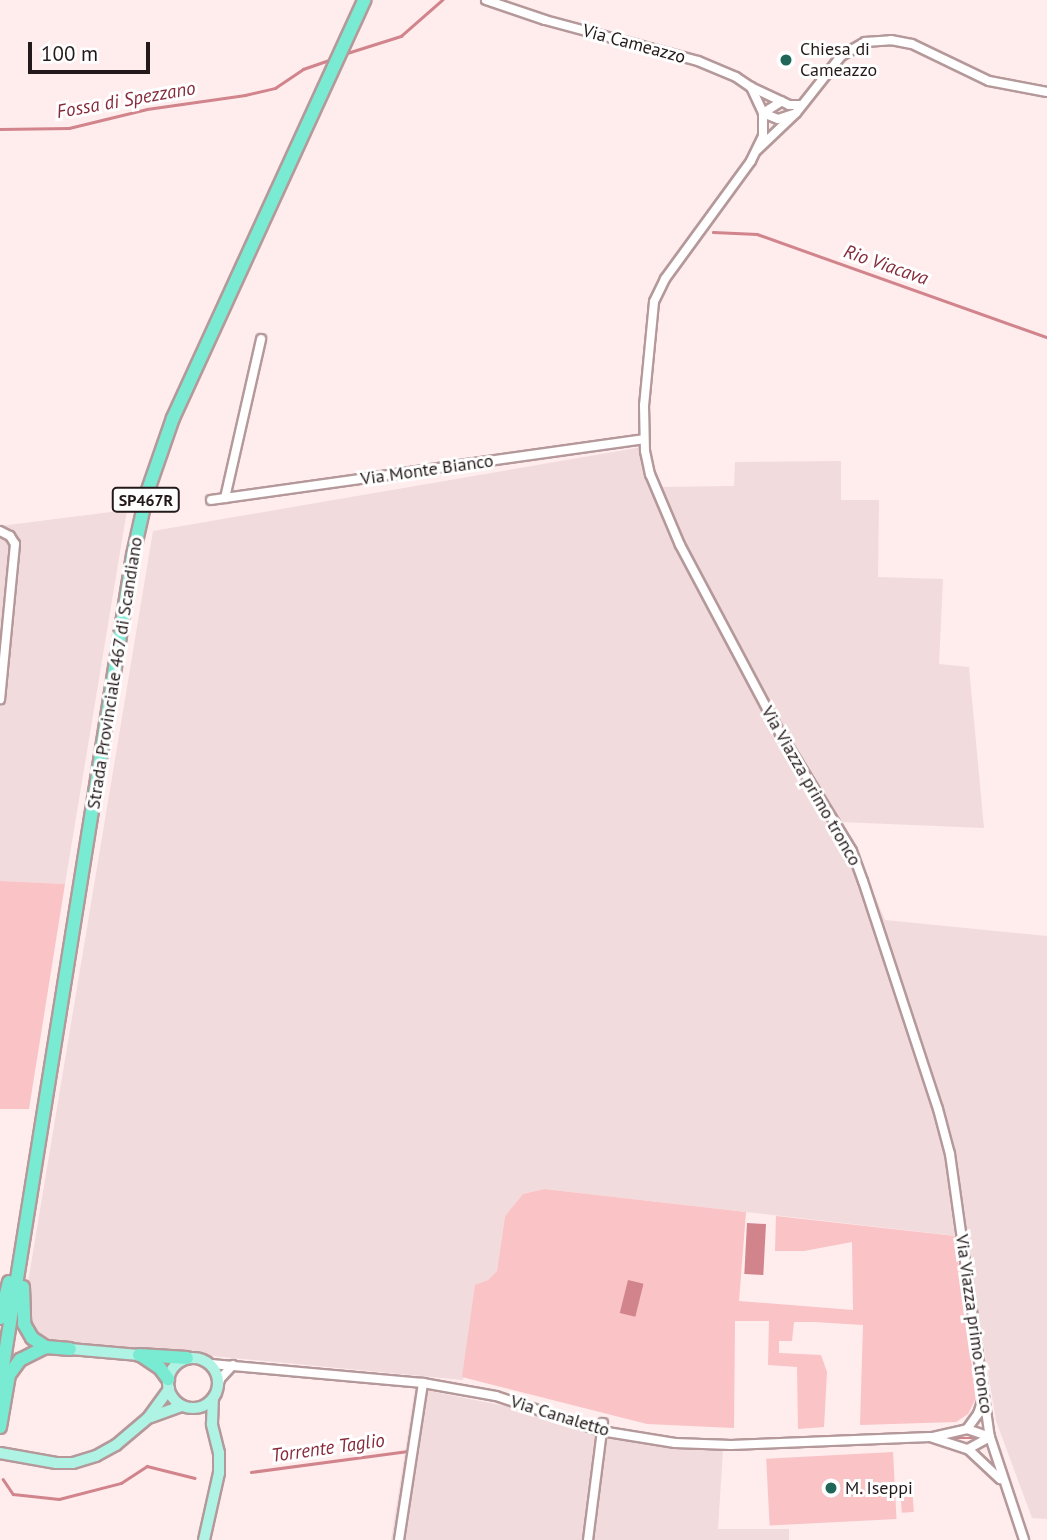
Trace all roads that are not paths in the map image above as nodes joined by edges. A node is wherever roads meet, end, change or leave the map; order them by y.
1 (364, 0) edge
2 (486, 0) edge
3 (358, 6) edge
4 (751, 87) junction
5 (1047, 92) edge
6 (782, 101) junction
7 (798, 109) junction
8 (763, 113) junction
9 (757, 150) junction
10 (261, 339) dead end
11 (643, 439) junction
12 (225, 498) junction
13 (211, 500) dead end
14 (0, 531) edge
15 (0, 699) edge
16 (28, 1211) junction
17 (0, 1318) edge
18 (46, 1347) junction
19 (70, 1349) joint
20 (139, 1355) junction
21 (187, 1358) junction
22 (211, 1364) junction
23 (233, 1365) junction
24 (423, 1382) junction
25 (168, 1384) junction
26 (0, 1385) edge
27 (219, 1388) junction
28 (983, 1399) junction
29 (213, 1400) junction
30 (182, 1406) junction
31 (195, 1409) junction
32 (148, 1418) junction
33 (212, 1424) junction
34 (0, 1427) edge
35 (602, 1427) junction
36 (967, 1429) junction
37 (930, 1437) junction
38 (990, 1437) junction
39 (968, 1449) junction
40 (4, 1454) edge
41 (1003, 1482) junction
42 (204, 1540) edge
43 (399, 1540) edge
44 (589, 1540) edge
45 (1024, 1540) edge

1 - 3 highway, Strada Provinciale 467 di Scandiano / SP467R
2 - 4 street, Via Cameazzo
3 - 16 highway, Strada Provinciale 467 di Scandiano / SP467R
4 - 6 street, Via Cameazzo
4 - 8 street
5 - 7 street
6 - 7 street, Via Cameazzo
6 - 8 street
7 - 8 street
7 - 9 street
8 - 9 street, Via Viazza primo tronco
9 - 11 street, Via Viazza primo tronco
10 - 12 street
11 - 12 street, Via Monte Bianco
11 - 28 street, Via Viazza primo tronco
12 - 13 street, Via Monte Bianco
14 - 15 street
16 - 17 highway
16 - 18 highway
16 - 26 highway, Strada Provinciale 467 di Scandiano / SP467R
18 - 19 highway
18 - 34 highway
19 - 20 main road
20 - 21 highway
20 - 25 highway
21 - 22 main road
21 - 25 main road
22 - 23 street, Via Canaletto
22 - 27 main road
23 - 24 street, Via Canaletto
23 - 27 street
24 - 35 street, Via Canaletto
24 - 43 street
25 - 30 main road
25 - 32 main road
27 - 29 main road
28 - 36 street
28 - 38 street, Via Viazza primo tronco
29 - 31 main road
29 - 33 main road
30 - 31 main road
30 - 32 main road
31 - 33 main road
32 - 40 main road
33 - 42 main road
35 - 37 street, Via Canaletto
35 - 44 street
36 - 37 street, Via Canaletto
36 - 38 street
37 - 39 street, Via Canaletto
38 - 39 street
38 - 41 street, Via Viazza primo tronco
39 - 41 street, Via Canaletto
41 - 45 street, Via Viazza primo tronco

